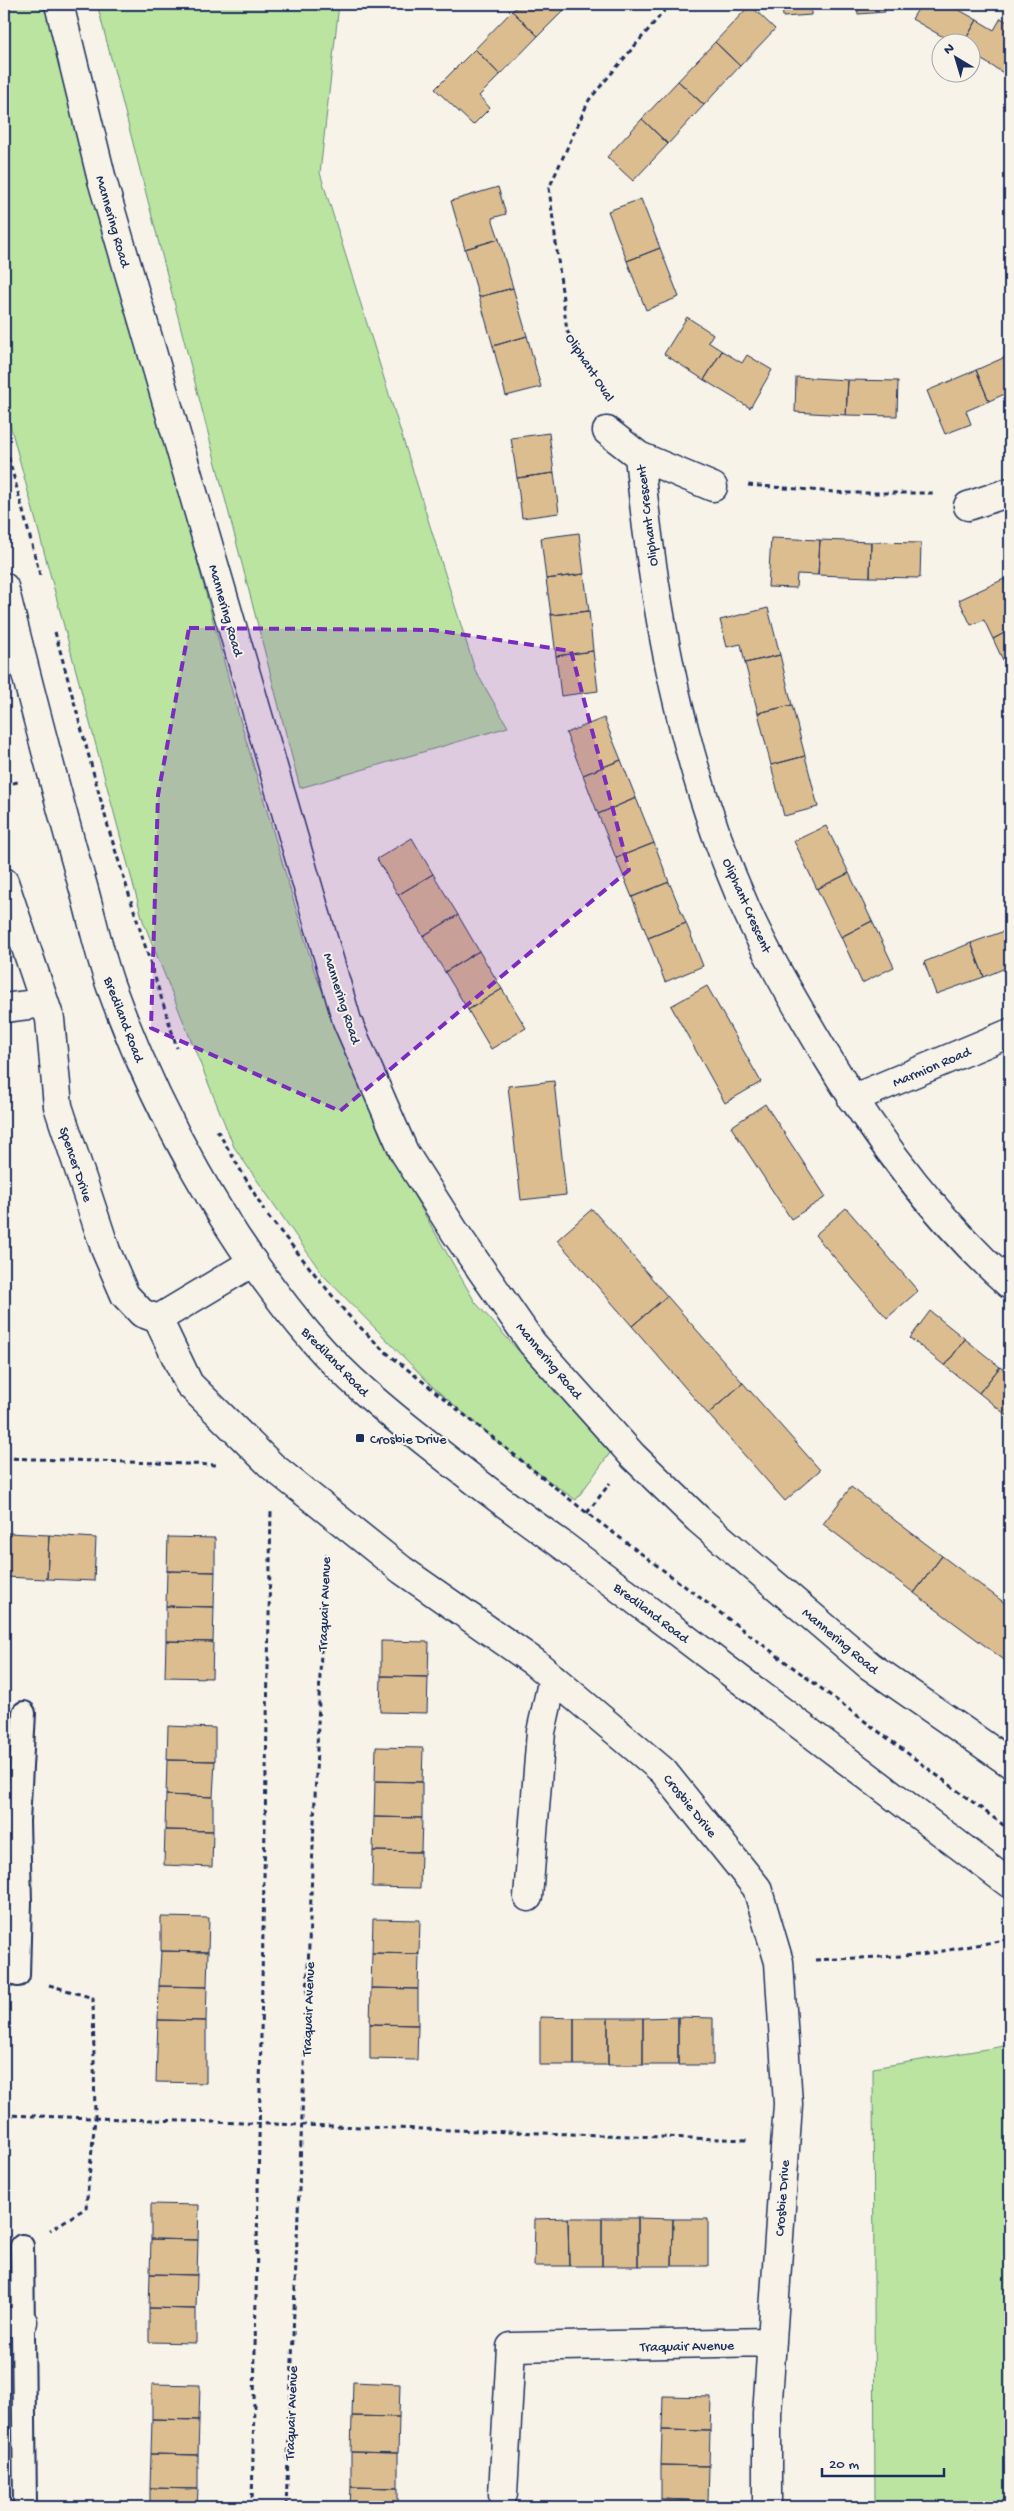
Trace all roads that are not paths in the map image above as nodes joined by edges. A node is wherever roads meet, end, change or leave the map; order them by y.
1 (59, 4) edge
2 (607, 431) road end
3 (639, 456) junction
4 (713, 487) road end
5 (1010, 492) edge
6 (968, 506) road end
7 (4, 586) edge
8 (4, 882) edge
9 (44, 1003) junction
10 (4, 1008) edge
11 (1010, 1033) edge
12 (852, 1099) junction
13 (253, 1262) junction
14 (1010, 1285) edge
15 (158, 1318) junction
16 (553, 1678) junction
17 (24, 1713) dead end
18 (1010, 1763) edge
19 (1010, 1884) edge
20 (528, 1896) dead end
21 (12, 1901) edge
22 (18, 1976) road end
23 (22, 2246) road end
24 (13, 2322) edge
25 (772, 2342) junction
26 (503, 2494) dead end
27 (25, 2504) dead end
28 (767, 2507) edge

1 - 18 street, Mannering Road
2 - 3 street
3 - 4 street
3 - 12 street, Oliphant Crescent
5 - 6 street
7 - 13 street, Brediland Road
8 - 9 street, Spencer Drive
9 - 10 street
9 - 15 street, Spencer Drive
11 - 12 street, Marmion Road
12 - 14 street, Oliphant Crescent
13 - 15 street
13 - 19 street, Brediland Road
15 - 16 street, Crosbie Drive
16 - 20 street
16 - 25 street, Crosbie Drive
17 - 21 lane
21 - 22 lane
23 - 24 lane
24 - 27 lane
25 - 26 street, Traquair Avenue
25 - 28 street, Crosbie Drive

